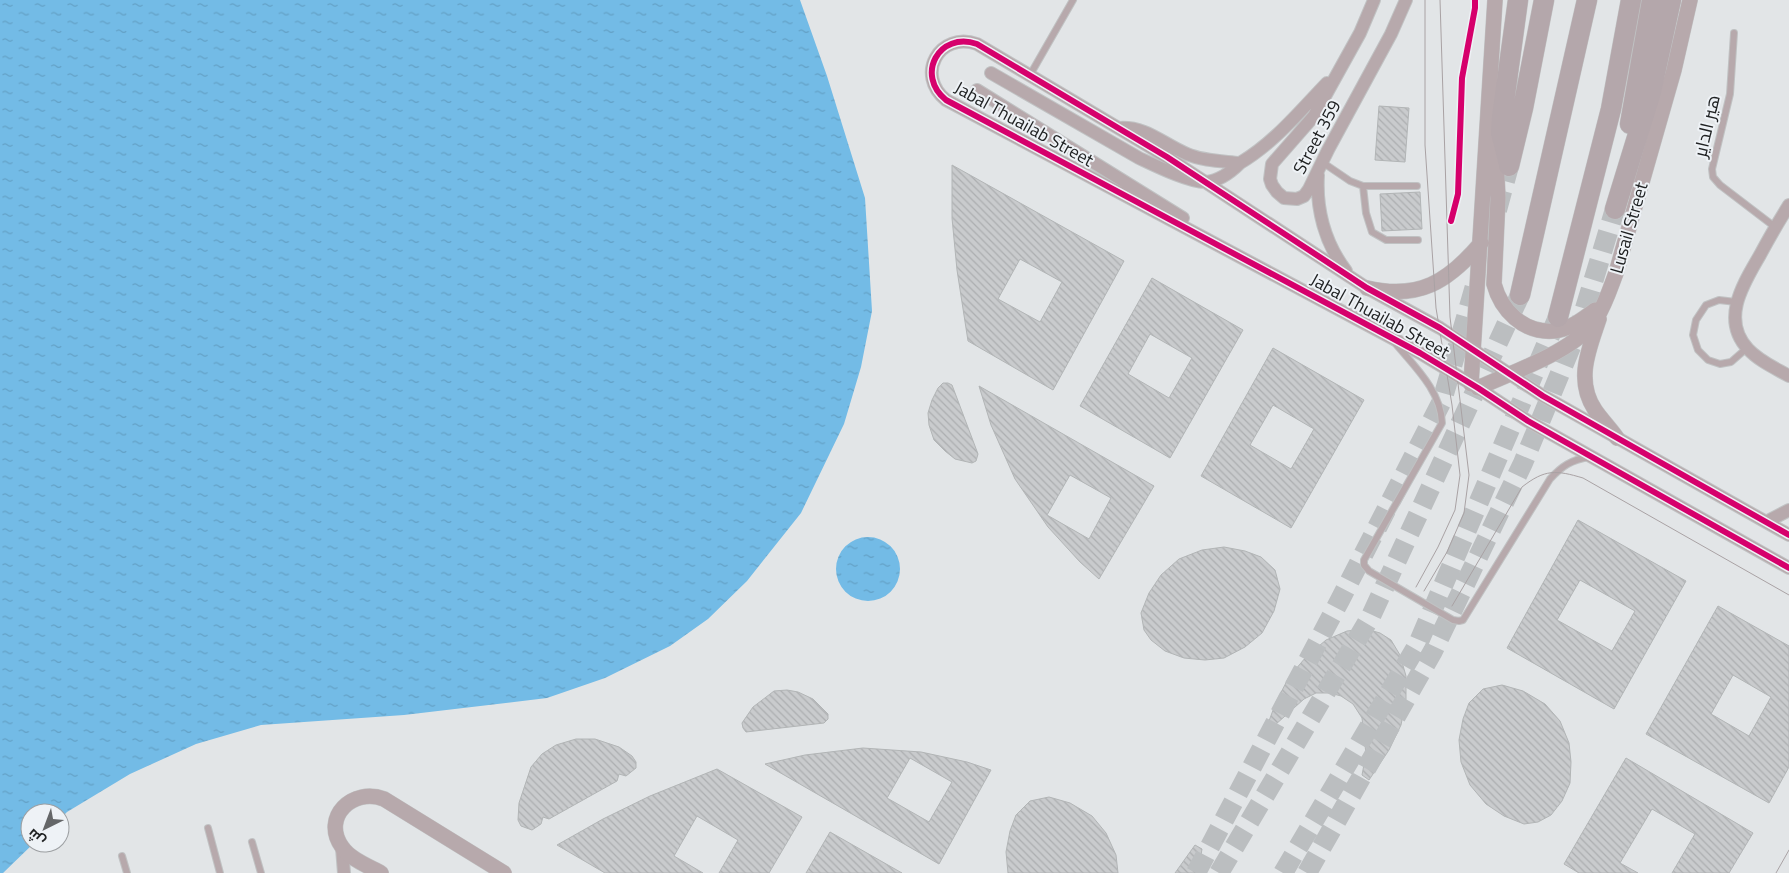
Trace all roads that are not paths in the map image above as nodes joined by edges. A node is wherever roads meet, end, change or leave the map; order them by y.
1 (1073, 0) edge
2 (1374, 0) edge
3 (1406, 0) edge
4 (1495, 0) edge
5 (1518, 0) edge
6 (1544, 0) edge
7 (1587, 0) edge
8 (1631, 0) edge
9 (1652, 0) edge
10 (1671, 0) edge
11 (1690, 0) edge
12 (1734, 33) dead end
13 (1339, 70) junction
14 (991, 73) dead end
15 (1030, 75) junction
16 (1489, 83) junction
17 (977, 90) dead end
18 (1119, 128) junction
19 (1240, 163) junction
20 (1320, 165) junction
21 (1206, 182) junction
22 (1363, 186) junction
23 (1417, 186) dead end
24 (1789, 205) edge
25 (1775, 227) junction
26 (1418, 240) dead end
27 (1481, 243) junction
28 (1350, 277) junction
29 (1284, 281) junction
30 (1367, 288) junction
31 (1520, 295) tunnel mouth
32 (1606, 301) junction
33 (1736, 302) junction
34 (1558, 317) tunnel mouth
35 (1389, 337) junction
36 (1747, 348) junction
37 (1474, 349) junction
38 (1509, 373) junction
39 (1789, 376) edge
40 (1474, 386) junction
41 (1617, 438) junction
42 (1591, 456) junction
43 (1789, 510) edge
44 (1766, 522) junction
45 (1789, 535) edge
46 (1789, 568) edge
47 (208, 828) dead end
48 (252, 842) dead end
49 (342, 848) junction
50 (122, 856) dead end
51 (127, 873) edge
52 (220, 873) edge
53 (261, 873) edge
54 (344, 873) edge
55 (381, 873) edge
56 (504, 873) edge

1 - 15 lane
2 - 13 street, Street 359
3 - 20 street, Street 359
4 - 16 street
5 - 6 highway
7 - 31 highway
8 - 34 highway
9 - 10 highway
11 - 32 street, Lusail Street
12 - 25 lane, هير الداير
13 - 19 street
13 - 20 street, Street 359
14 - 21 street
15 - 18 street, Jabal Thuailab Street
15 - 29 street, Jabal Thuailab Street
16 - 27 street
16 - 32 street
17 - 29 street
18 - 19 street
18 - 21 street, Jabal Thuailab Street
19 - 21 street
20 - 22 lane
20 - 28 street
21 - 28 street, Jabal Thuailab Street
22 - 23 lane
22 - 26 lane
24 - 25 street
25 - 33 street
27 - 30 street
27 - 37 street
28 - 30 street, Jabal Thuailab Street
29 - 35 street, Jabal Thuailab Street
30 - 37 street, Jabal Thuailab Street
32 - 38 street, Lusail Street
32 - 41 street
33 - 36 street
33 - 36 lane
35 - 40 street, Jabal Thuailab Street
35 - 42 lane
36 - 39 street
37 - 38 street, Jabal Thuailab Street
37 - 40 street
38 - 40 street, Lusail Street
38 - 41 street, Jabal Thuailab Street
40 - 42 street, Jabal Thuailab Street
41 - 44 street, Jabal Thuailab Street
42 - 46 street, Jabal Thuailab Street
43 - 44 street
44 - 45 street, Jabal Thuailab Street
47 - 52 lane
48 - 53 lane
49 - 54 street
49 - 55 street
49 - 56 street
50 - 51 lane

